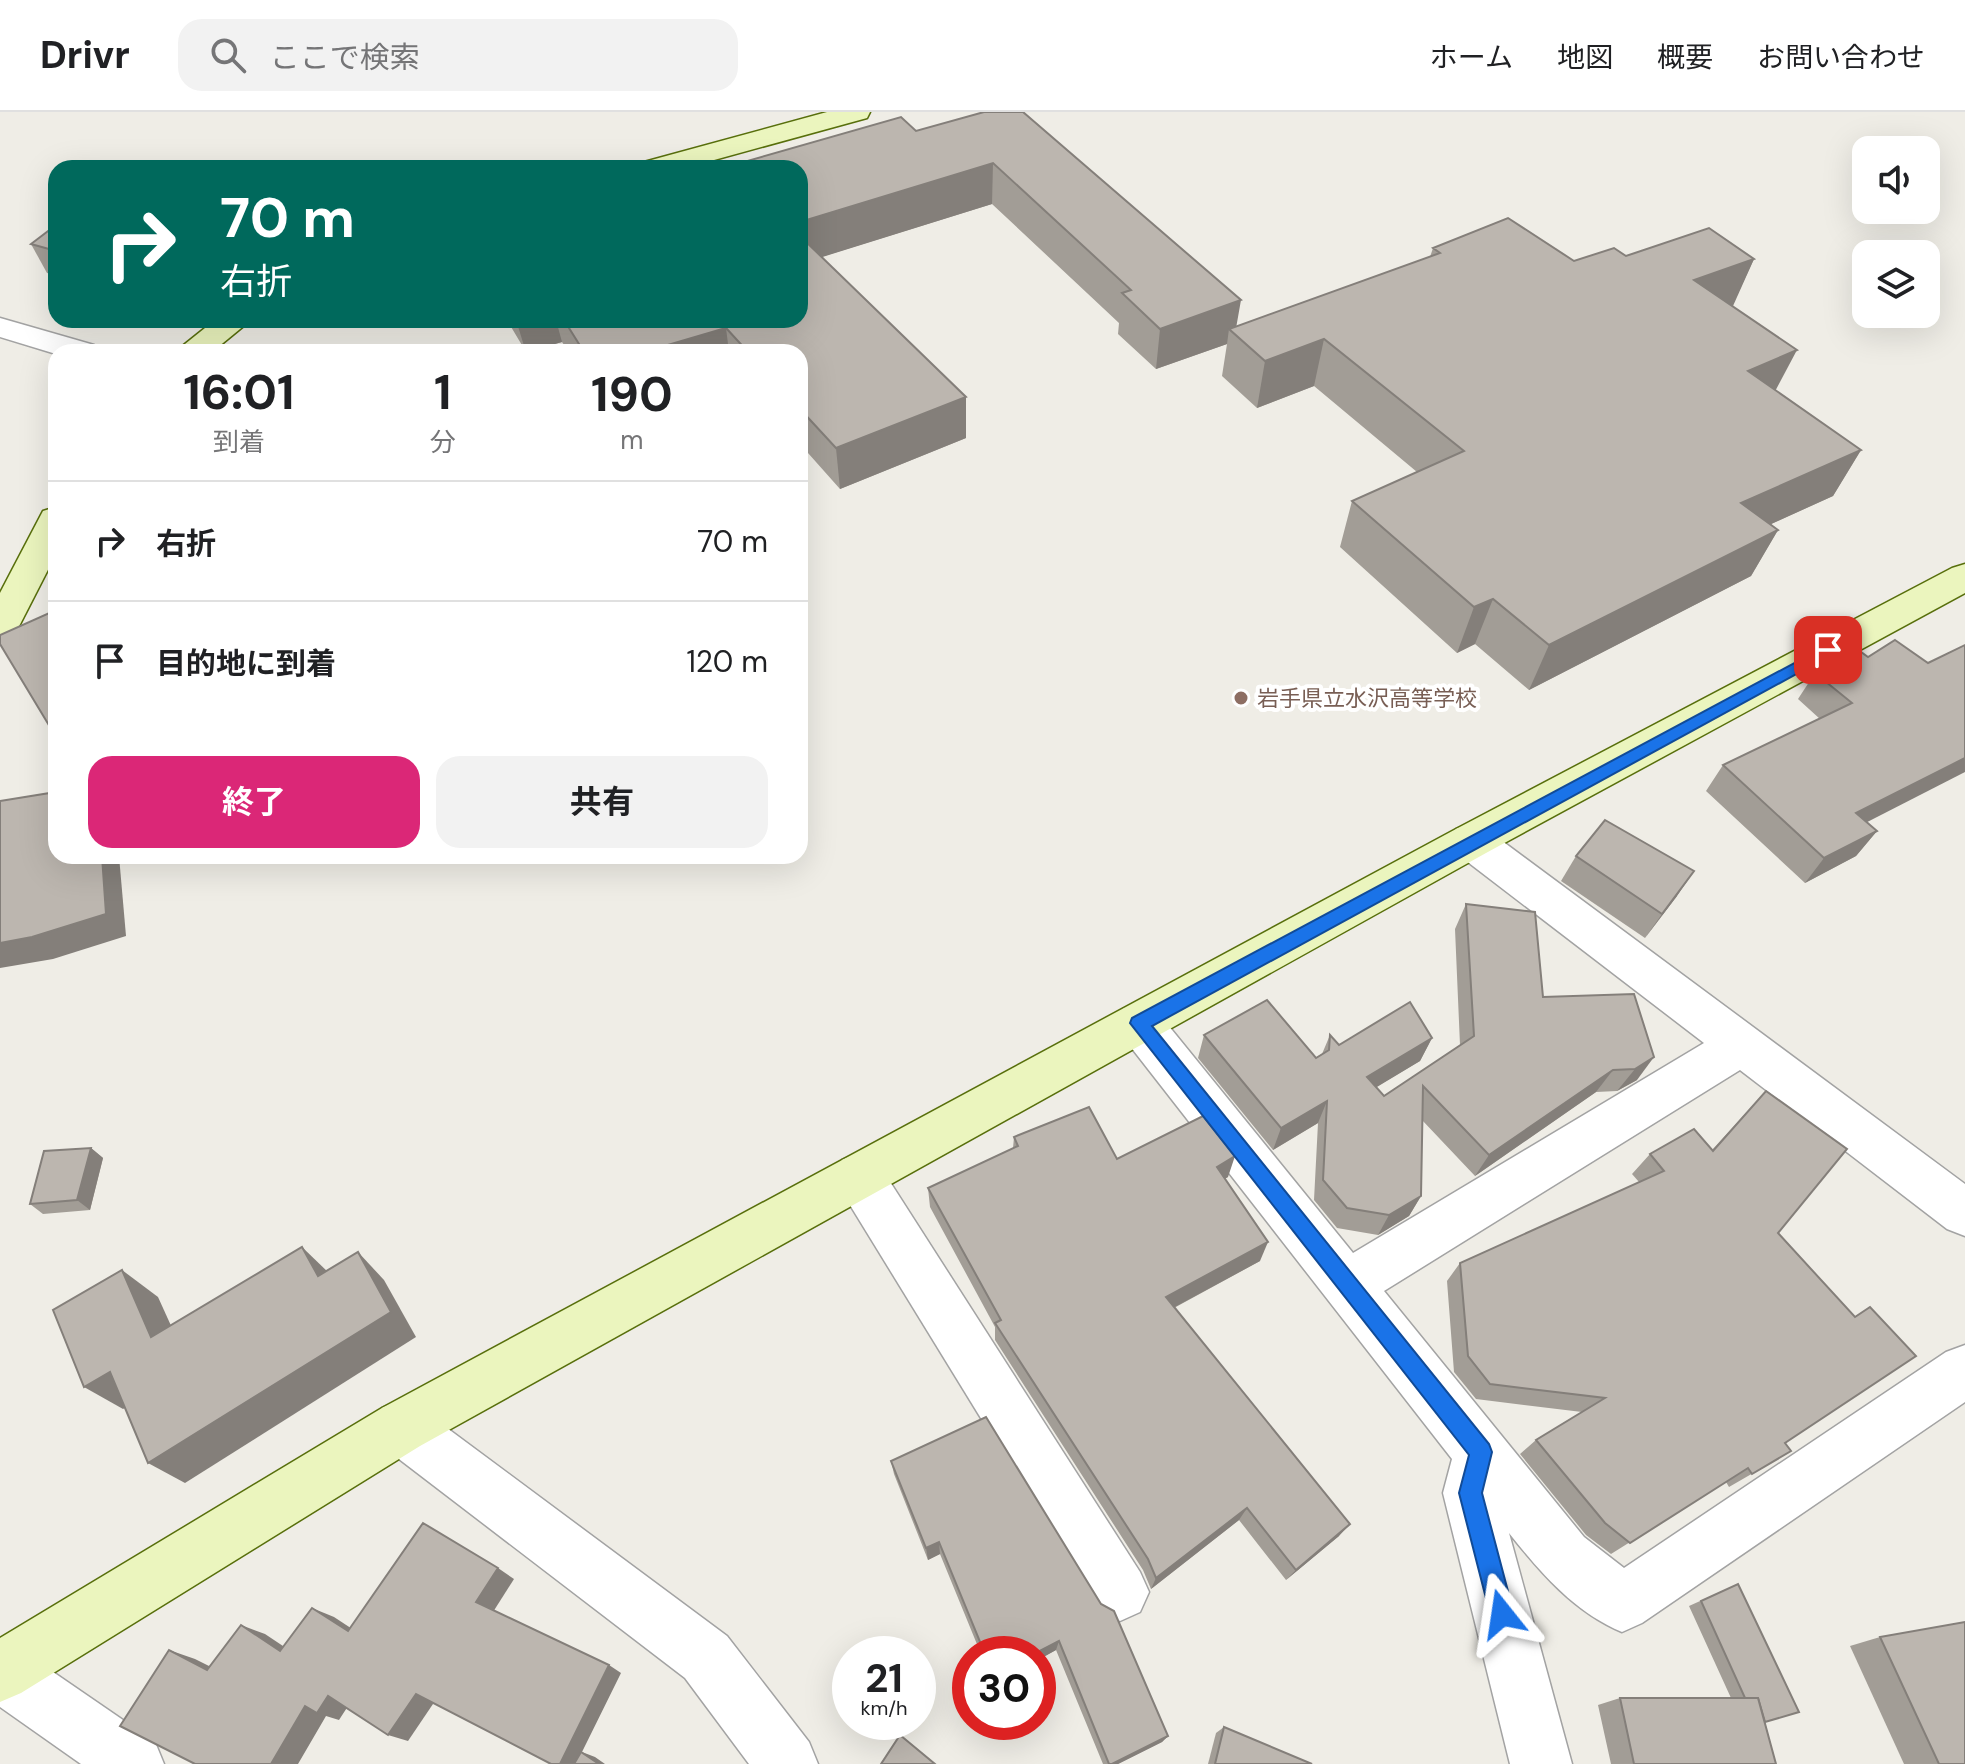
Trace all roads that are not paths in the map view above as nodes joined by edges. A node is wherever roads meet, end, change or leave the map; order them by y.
1 (857, 112) edge
2 (683, 160) edge
3 (0, 327) edge
4 (224, 328) edge
5 (56, 344) edge
6 (202, 344) edge
7 (48, 535) edge
8 (1965, 577) edge
9 (0, 629) edge
10 (1471, 841) junction
11 (1139, 1023) junction
12 (1741, 1045) junction
13 (859, 1176) junction
14 (1965, 1213) edge
15 (1347, 1285) junction
16 (1965, 1371) edge
17 (401, 1427) junction
18 (1481, 1452) junction
19 (1120, 1592) dead end
20 (0, 1671) edge
21 (133, 1764) edge
22 (787, 1764) edge
23 (1541, 1764) edge

1 - 2 street
3 - 5 street
4 - 6 street
7 - 9 street
8 - 10 street
10 - 11 street
10 - 12 street
11 - 13 street
11 - 15 street
12 - 14 street
12 - 15 street
13 - 17 street
13 - 19 street
15 - 18 street
16 - 18 street
17 - 20 street
17 - 22 street
18 - 23 street
20 - 21 street

